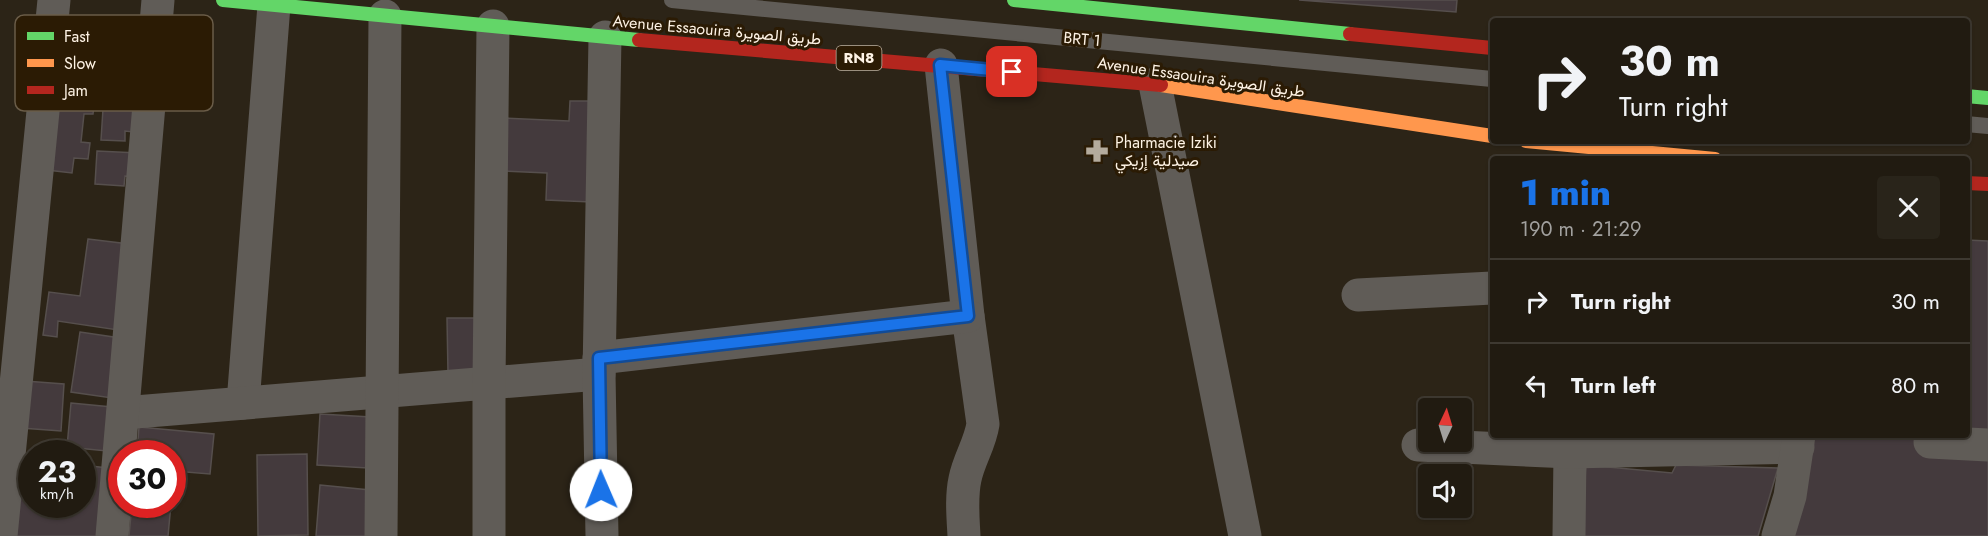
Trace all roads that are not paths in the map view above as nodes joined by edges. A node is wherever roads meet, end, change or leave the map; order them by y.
1 (54, 0) edge
2 (158, 0) edge
3 (223, 0) edge
4 (672, 0) edge
5 (1014, 0) edge
6 (274, 5) junction
7 (1190, 8) edge
8 (52, 15) edge
9 (157, 15) edge
10 (385, 16) junction
11 (493, 26) junction
12 (605, 37) junction
13 (1490, 48) edge
14 (940, 65) junction
15 (1490, 79) edge
16 (1155, 84) junction
17 (1970, 97) edge
18 (1988, 99) edge
19 (42, 111) edge
20 (149, 111) edge
21 (1970, 124) edge
22 (1988, 126) edge
23 (1490, 136) edge
24 (1558, 144) edge
25 (1684, 156) edge
26 (1970, 183) edge
27 (1988, 184) edge
28 (1490, 288) edge
29 (1358, 295) dead end
30 (968, 316) junction
31 (599, 366) junction
32 (489, 383) junction
33 (383, 392) junction
34 (243, 403) junction
35 (123, 413) junction
36 (6, 439) edge
37 (1799, 441) edge
38 (1929, 442) dead end
39 (1569, 444) edge
40 (1472, 445) edge
41 (1988, 445) edge
42 (0, 536) edge
43 (112, 536) edge
44 (381, 536) edge
45 (489, 536) edge
46 (602, 536) edge
47 (964, 536) edge
48 (1245, 536) edge
49 (1569, 536) edge
50 (1778, 536) edge

1 - 8 street
2 - 9 street
3 - 6 main road, Avenue Essaouira طريق الصويرة / RN8
4 - 15 lane, BRT 1
5 - 7 main road
6 - 10 main road, Avenue Essaouira طريق الصويرة / RN8
6 - 34 street
7 - 13 main road
10 - 11 main road, Avenue Essaouira طريق الصويرة / RN8
10 - 33 street
11 - 12 main road, Avenue Essaouira طريق الصويرة / RN8
11 - 32 street
12 - 14 main road, Avenue Essaouira طريق الصويرة / RN8
12 - 31 street
14 - 16 main road, Avenue Essaouira طريق الصويرة / RN8
14 - 30 street
16 - 23 main road, Avenue Essaouira طريق الصويرة / RN8
16 - 48 street
17 - 18 main road
19 - 36 street
20 - 35 street
21 - 22 lane
24 - 25 main road
26 - 27 main road
28 - 29 street
30 - 31 street
30 - 47 street
31 - 32 street
31 - 46 street
32 - 33 street
32 - 45 street
33 - 34 street
33 - 44 street
34 - 35 street
35 - 43 street
36 - 42 street
37 - 39 street
37 - 50 street
38 - 41 street
39 - 40 street
39 - 49 street

